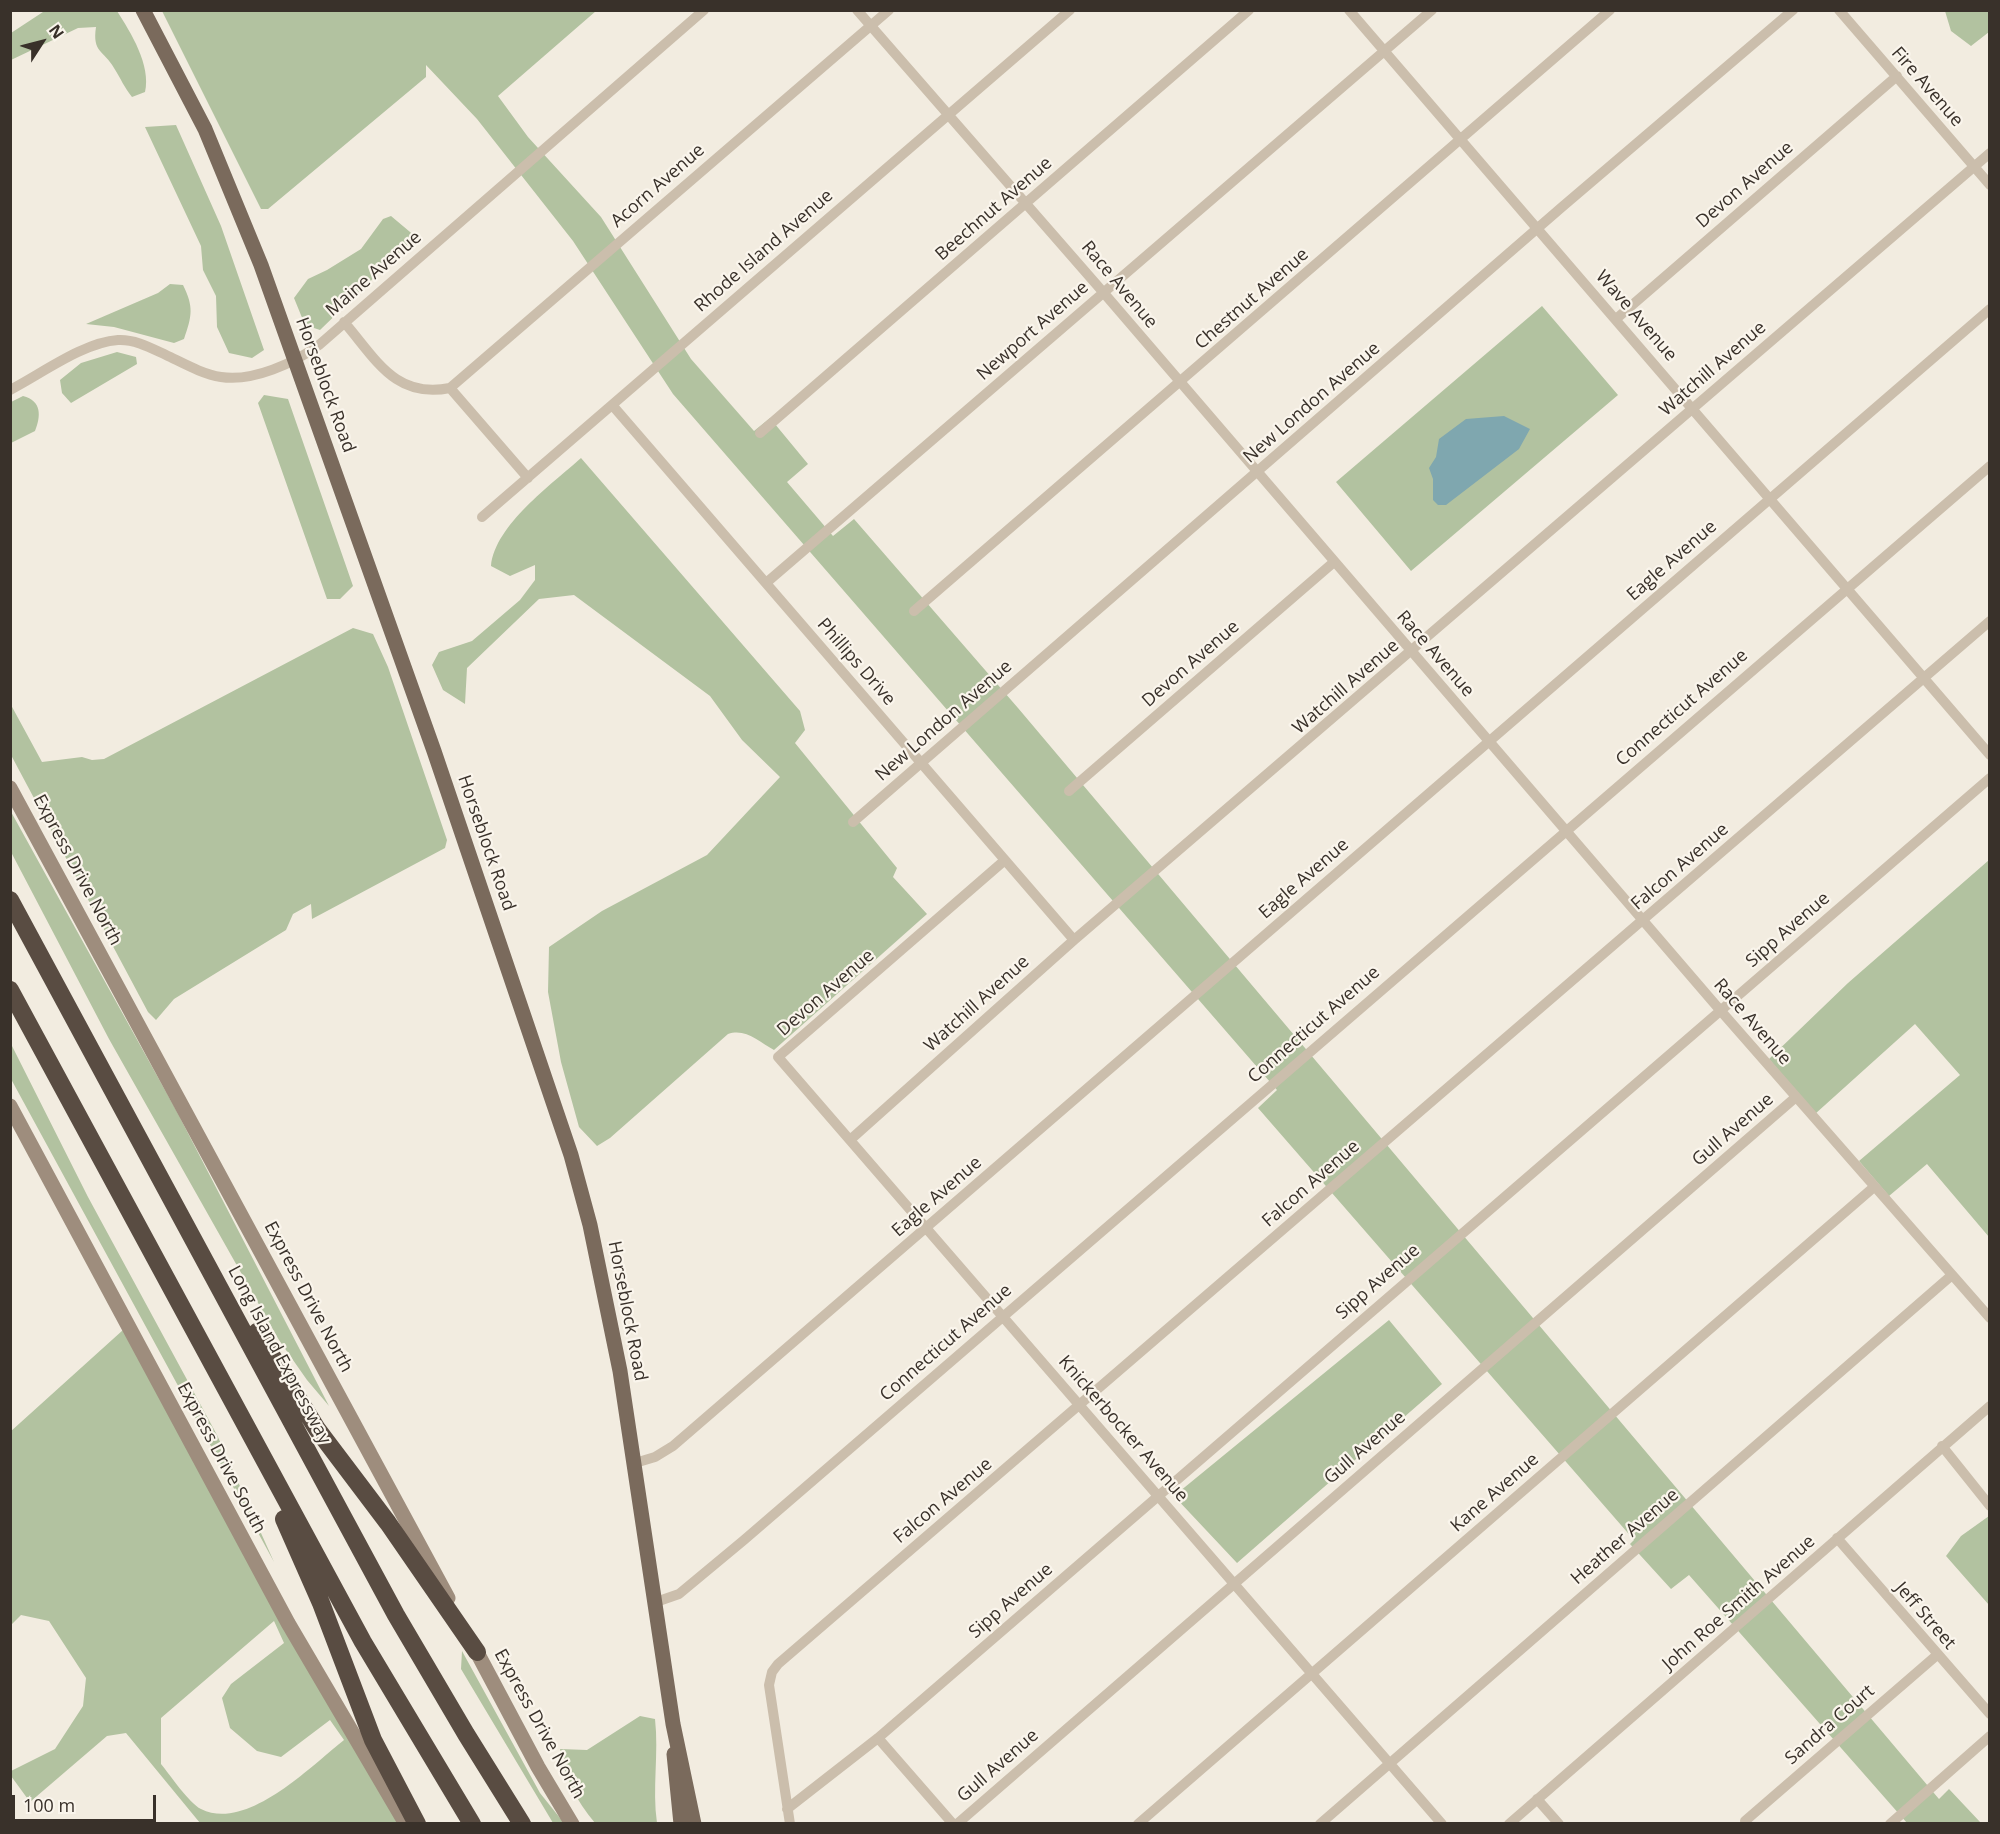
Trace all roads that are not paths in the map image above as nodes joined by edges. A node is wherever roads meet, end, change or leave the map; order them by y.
1 (143, 10) edge
2 (704, 10) edge
3 (857, 10) edge
4 (888, 10) edge
5 (1070, 10) edge
6 (1249, 10) edge
7 (1349, 10) edge
8 (1432, 10) edge
9 (1610, 10) edge
10 (1793, 10) edge
11 (1839, 10) edge
12 (870, 26) junction
13 (1384, 51) junction
14 (1897, 76) junction
15 (947, 114) junction
16 (1459, 140) junction
17 (1989, 153) edge
18 (1974, 166) junction
19 (1989, 185) edge
20 (1026, 203) junction
21 (1538, 230) junction
22 (1103, 292) junction
23 (1989, 309) edge
24 (1616, 319) junction
25 (344, 321) junction
26 (296, 360) junction
27 (1180, 383) junction
28 (450, 388) junction
29 (10, 390) edge
30 (613, 406) junction
31 (1693, 408) junction
32 (760, 433) dead end
33 (1989, 466) edge
34 (1257, 472) junction
35 (528, 478) junction
36 (1769, 499) junction
37 (482, 517) dead end
38 (1334, 562) junction
39 (765, 583) junction
40 (1846, 589) junction
41 (914, 611) dead end
42 (1989, 621) edge
43 (1411, 652) junction
44 (1922, 678) junction
45 (1489, 741) junction
46 (1989, 755) edge
47 (921, 763) junction
48 (1989, 778) edge
49 (10, 788) edge
50 (1069, 791) dead end
51 (854, 822) dead end
52 (1565, 829) junction
53 (1005, 860) junction
54 (10, 900) edge
55 (1643, 920) junction
56 (1074, 940) junction
57 (10, 990) edge
58 (1720, 1010) junction
59 (778, 1057) joint
60 (1796, 1097) junction
61 (10, 1106) edge
62 (850, 1140) junction
63 (1874, 1187) junction
64 (166, 1188) junction
65 (927, 1228) junction
66 (1952, 1275) junction
67 (1003, 1316) junction
68 (1989, 1318) edge
69 (1081, 1405) junction
70 (1989, 1406) edge
71 (239, 1412) junction
72 (1942, 1446) junction
73 (635, 1463) junction
74 (1157, 1496) junction
75 (1989, 1506) edge
76 (1837, 1538) junction
77 (1235, 1583) junction
78 (656, 1602) junction
79 (477, 1652) junction
80 (1937, 1655) junction
81 (1313, 1672) junction
82 (1989, 1714) edge
83 (674, 1724) junction
84 (1989, 1736) edge
85 (878, 1738) junction
86 (1390, 1763) junction
87 (1537, 1799) junction
88 (787, 1809) junction
89 (1745, 1821) dead end
90 (406, 1824) edge
91 (417, 1824) edge
92 (472, 1824) edge
93 (522, 1824) edge
94 (573, 1824) edge
95 (681, 1824) edge
96 (694, 1824) edge
97 (790, 1824) edge
98 (955, 1824) edge
99 (1138, 1824) edge
100 (1320, 1824) edge
101 (1442, 1824) edge
102 (1509, 1824) edge
103 (1559, 1824) edge
104 (1890, 1824) edge

1 - 26 main road, Horseblock Road
2 - 25 street, Maine Avenue
3 - 12 street, Race Avenue
4 - 12 street, Acorn Avenue
5 - 15 street, Rhode Island Avenue
6 - 20 street, Beechnut Avenue
7 - 13 street, Wave Avenue
8 - 13 street, Newport Avenue
9 - 16 street, Chestnut Avenue
10 - 21 street, New London Avenue
11 - 14 street, Fire Avenue
12 - 15 street, Race Avenue
12 - 28 street, Acorn Avenue
13 - 16 street, Wave Avenue
13 - 22 street, Newport Avenue
14 - 18 street, Fire Avenue
14 - 24 street, Devon Avenue
15 - 20 street, Race Avenue
15 - 30 street, Rhode Island Avenue
16 - 21 street, Wave Avenue
16 - 27 street, Chestnut Avenue
17 - 18 street, Watchill Avenue
18 - 19 street, Fire Avenue
18 - 31 street, Watchill Avenue
20 - 22 street, Race Avenue
20 - 32 street, Beechnut Avenue
21 - 24 street, Wave Avenue
21 - 34 street, New London Avenue
22 - 27 street, Race Avenue
22 - 39 street, Newport Avenue
23 - 36 street, Eagle Avenue
24 - 31 street, Wave Avenue
25 - 26 street, Maine Avenue
25 - 28 street
26 - 29 street, Maine Avenue
26 - 73 main road, Horseblock Road
27 - 34 street, Race Avenue
27 - 41 street, Chestnut Avenue
28 - 35 street
30 - 35 street, Rhode Island Avenue
30 - 39 street, Phillips Drive
31 - 36 street, Wave Avenue
31 - 43 street, Watchill Avenue
33 - 40 street, Connecticut Avenue
34 - 38 street, Race Avenue
34 - 47 street, New London Avenue
35 - 37 street, Rhode Island Avenue
36 - 40 street, Wave Avenue
36 - 45 street, Eagle Avenue
38 - 43 street, Race Avenue
38 - 50 street, Devon Avenue
39 - 47 street, Phillips Drive
40 - 44 street, Wave Avenue
40 - 52 street, Connecticut Avenue
42 - 44 street, Falcon Avenue
43 - 45 street, Race Avenue
43 - 56 street, Watchill Avenue
44 - 46 street, Wave Avenue
44 - 55 street, Falcon Avenue
45 - 52 street, Race Avenue
45 - 65 street, Eagle Avenue
47 - 51 street, New London Avenue
47 - 53 street, Phillips Drive
48 - 58 street, Sipp Avenue
49 - 79 main road, Express Drive North
52 - 55 street, Race Avenue
52 - 67 street, Connecticut Avenue
53 - 56 street, Phillips Drive
53 - 59 street, Devon Avenue
54 - 64 highway, Long Island Expressway
55 - 58 street, Race Avenue
55 - 69 street, Falcon Avenue
56 - 62 street, Watchill Avenue
57 - 71 highway
58 - 60 street, Race Avenue
58 - 74 street, Sipp Avenue
59 - 62 street, Knickerbocker Avenue
60 - 63 street, Race Avenue
60 - 77 street, Gull Avenue
61 - 90 main road, Express Drive South
62 - 65 street, Knickerbocker Avenue
63 - 66 street, Race Avenue
63 - 81 street, Kane Avenue
64 - 79 highway
64 - 93 highway, Long Island Expressway
65 - 67 street, Knickerbocker Avenue
65 - 73 street, Eagle Avenue
66 - 68 street, Race Avenue
66 - 86 street, Heather Avenue
67 - 69 street, Knickerbocker Avenue
67 - 78 street, Connecticut Avenue
69 - 74 street, Knickerbocker Avenue
69 - 88 street, Falcon Avenue
70 - 72 street, John Roe Smith Avenue
71 - 91 highway
71 - 92 highway
72 - 75 street
72 - 76 street, John Roe Smith Avenue
73 - 78 main road, Horseblock Road
74 - 77 street, Knickerbocker Avenue
74 - 85 street, Sipp Avenue
76 - 80 street, Jeff Street
76 - 87 street, John Roe Smith Avenue
77 - 81 street, Knickerbocker Avenue
77 - 98 street, Gull Avenue
78 - 83 main road, Horseblock Road
79 - 94 main road, Express Drive North
80 - 82 street, Jeff Street
80 - 89 street, Sandra Court
81 - 86 street, Knickerbocker Avenue
81 - 99 street, Kane Avenue
83 - 95 main road, Horseblock Road
83 - 96 main road, Horseblock Road
84 - 104 street
85 - 88 street, Sipp Avenue
85 - 98 street
86 - 100 street, Heather Avenue
86 - 101 street, Knickerbocker Avenue
87 - 102 street, John Roe Smith Avenue
87 - 103 street
88 - 97 street, Falcon Avenue

